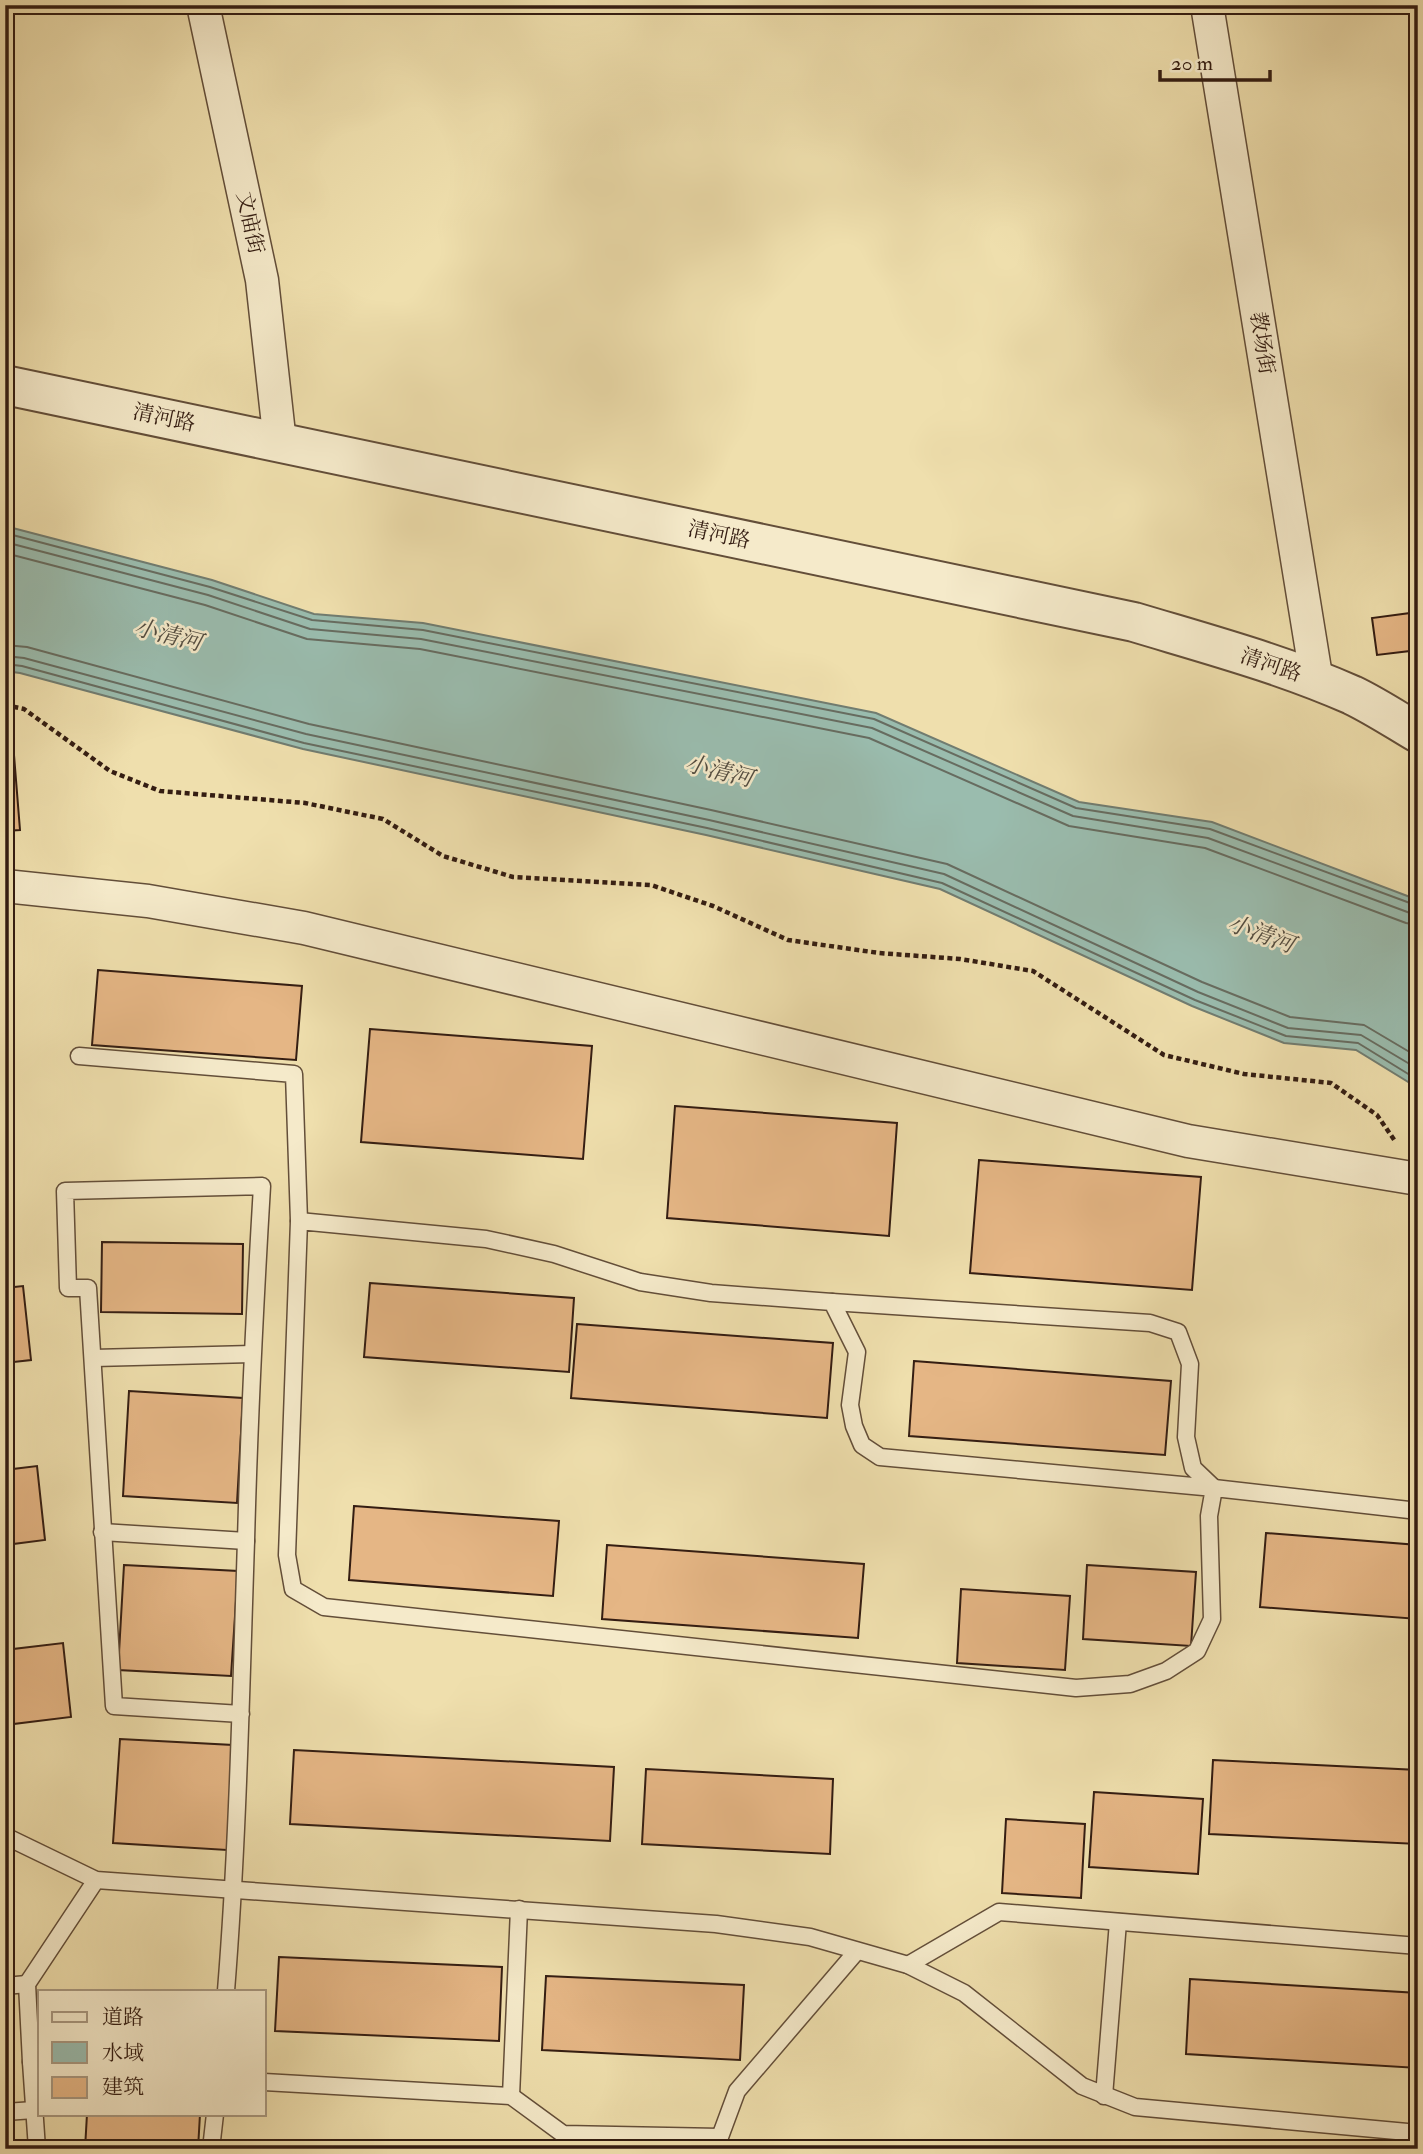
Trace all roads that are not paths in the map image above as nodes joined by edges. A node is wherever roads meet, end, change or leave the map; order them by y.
1 (203, 5) edge
2 (1207, 5) edge
3 (5, 385) edge
4 (281, 443) junction
5 (1317, 682) junction
6 (1418, 733) edge
7 (5, 886) edge
8 (79, 1056) dead end
9 (1418, 1178) edge
10 (299, 1221) junction
11 (832, 1302) junction
12 (253, 1354) junction
13 (94, 1358) junction
14 (1214, 1488) junction
15 (1418, 1511) edge
16 (102, 1532) junction
17 (246, 1541) junction
18 (241, 1714) junction
19 (5, 1836) edge
20 (96, 1881) junction
21 (234, 1892) junction
22 (519, 1909) junction
23 (1118, 1922) junction
24 (1418, 1946) edge
25 (857, 1951) junction
26 (908, 1965) junction
27 (27, 1984) junction
28 (5, 1986) edge
29 (226, 1990) edge
30 (36, 2062) edge
31 (266, 2082) edge
32 (511, 2096) junction
33 (1104, 2096) junction
34 (34, 2110) junction
35 (5, 2112) edge
36 (215, 2116) edge
37 (1418, 2133) edge
38 (37, 2149) edge
39 (211, 2149) edge

1 - 4 street, 文庙街
2 - 5 street, 教场街
3 - 4 street, 清河路
4 - 5 street, 清河路
5 - 6 street, 清河路
7 - 9 street
8 - 10 lane
10 - 11 lane
10 - 14 lane
11 - 14 lane
11 - 14 lane
12 - 13 lane
12 - 13 lane
12 - 17 lane
13 - 16 lane
14 - 15 lane
16 - 17 lane
16 - 18 lane
17 - 18 lane
18 - 21 lane
19 - 20 lane
20 - 21 lane
20 - 27 lane
21 - 22 lane
21 - 29 lane
22 - 25 lane
22 - 32 lane
23 - 24 lane
23 - 26 lane
23 - 33 lane
25 - 26 lane
25 - 32 lane
26 - 33 lane
27 - 28 lane
27 - 30 lane
30 - 34 lane
31 - 32 lane
33 - 37 lane
34 - 35 lane
34 - 38 lane
36 - 39 lane

